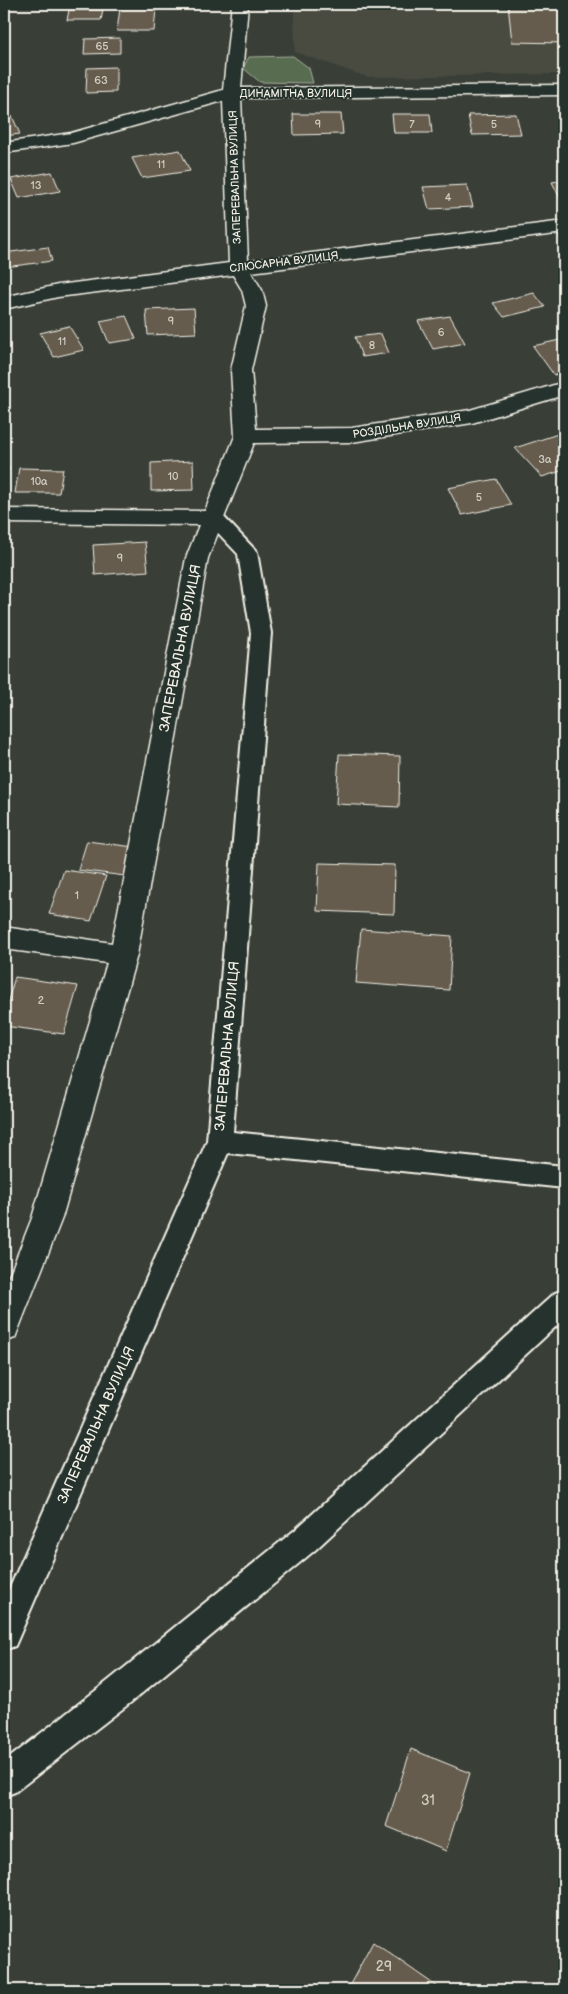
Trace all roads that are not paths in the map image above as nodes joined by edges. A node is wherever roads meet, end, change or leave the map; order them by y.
1 (240, 4) edge
2 (564, 90) edge
3 (232, 93) junction
4 (4, 148) edge
5 (564, 227) edge
6 (239, 268) junction
7 (4, 303) edge
8 (564, 388) edge
9 (246, 436) junction
10 (4, 516) edge
11 (214, 518) junction
12 (4, 938) edge
13 (123, 955) junction
14 (220, 1141) junction
15 (564, 1177) edge
16 (564, 1302) edge
17 (4, 1328) edge
18 (4, 1635) edge
19 (4, 1781) edge

1 - 3 street, ЗАПЕРЕВАЛЬНА ВУЛИЦЯ
2 - 3 street, ДИНАМІТНА ВУЛИЦЯ
3 - 4 street, ДИНАМІТНА ВУЛИЦЯ
3 - 6 street, ЗАПЕРЕВАЛЬНА ВУЛИЦЯ
5 - 6 street, СЛЮСАРНА ВУЛИЦЯ
6 - 7 street, СЛЮСАРНА ВУЛИЦЯ
6 - 9 street, ЗАПЕРЕВАЛЬНА ВУЛИЦЯ
8 - 9 street, РОЗДІЛЬНА ВУЛИЦЯ
9 - 11 street, ЗАПЕРЕВАЛЬНА ВУЛИЦЯ
10 - 11 street
11 - 13 street, ЗАПЕРЕВАЛЬНА ВУЛИЦЯ
11 - 14 lane, ЗАПЕРЕВАЛЬНА ВУЛИЦЯ
12 - 13 street
13 - 17 street, ЗАПЕРЕВАЛЬНА ВУЛИЦЯ
14 - 15 lane
14 - 18 lane, ЗАПЕРЕВАЛЬНА ВУЛИЦЯ
16 - 19 lane

